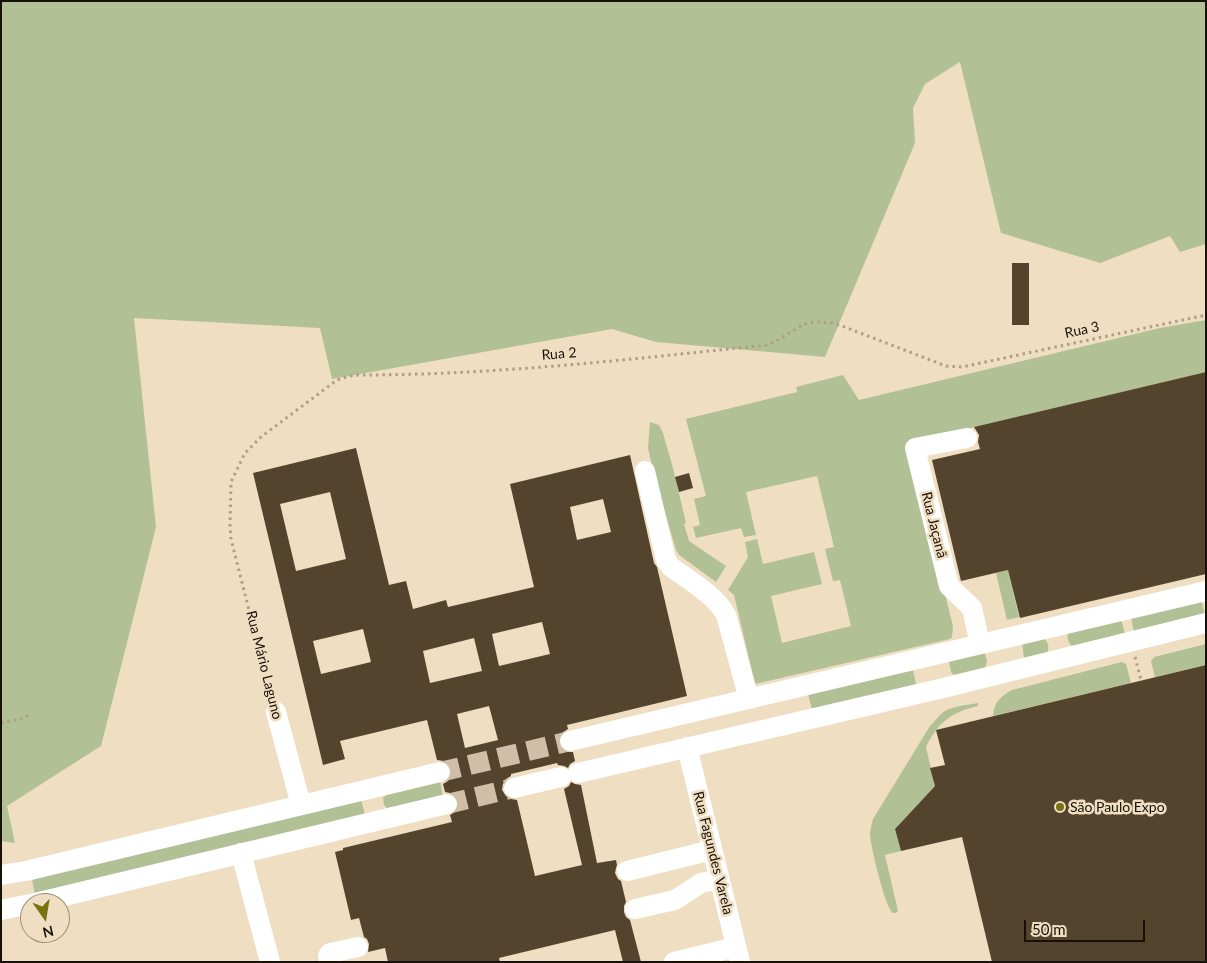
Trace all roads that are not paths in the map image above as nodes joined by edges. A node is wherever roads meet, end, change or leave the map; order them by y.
1 (967, 438) dead end
2 (644, 471) dead end
3 (1206, 591) edge
4 (1206, 623) edge
5 (980, 644) junction
6 (928, 657) junction
7 (935, 690) junction
8 (783, 691) junction
9 (750, 699) junction
10 (276, 712) road end
11 (790, 723) junction
12 (570, 741) tunnel mouth
13 (687, 747) junction
14 (440, 772) tunnel mouth
15 (514, 788) tunnel mouth
16 (367, 789) junction
17 (448, 804) tunnel mouth
18 (300, 805) junction
19 (374, 821) junction
20 (712, 850) junction
21 (241, 853) junction
22 (627, 871) dead end
23 (1, 875) edge
24 (719, 878) junction
25 (70, 895) edge
26 (635, 909) dead end
27 (358, 946) dead end
28 (738, 956) edge
29 (270, 962) edge
30 (329, 962) edge
31 (674, 962) edge

1 - 5 lane, Rua Jaçanã
2 - 9 lane
3 - 5 lane
4 - 7 lane
5 - 6 lane
6 - 7 lane
6 - 8 lane
7 - 11 lane
8 - 9 lane
8 - 11 lane
9 - 12 lane
10 - 18 lane, Rua Mário Laguno
11 - 13 lane
13 - 15 lane
13 - 20 lane, Rua Fagundes Varela
14 - 16 lane
16 - 18 lane
16 - 19 lane
17 - 19 lane
18 - 23 lane
19 - 21 lane
20 - 22 lane
20 - 24 lane, Rua Fagundes Varela
21 - 25 lane
21 - 29 lane
24 - 26 lane
24 - 28 lane, Rua Fagundes Varela
27 - 30 lane
28 - 31 lane

